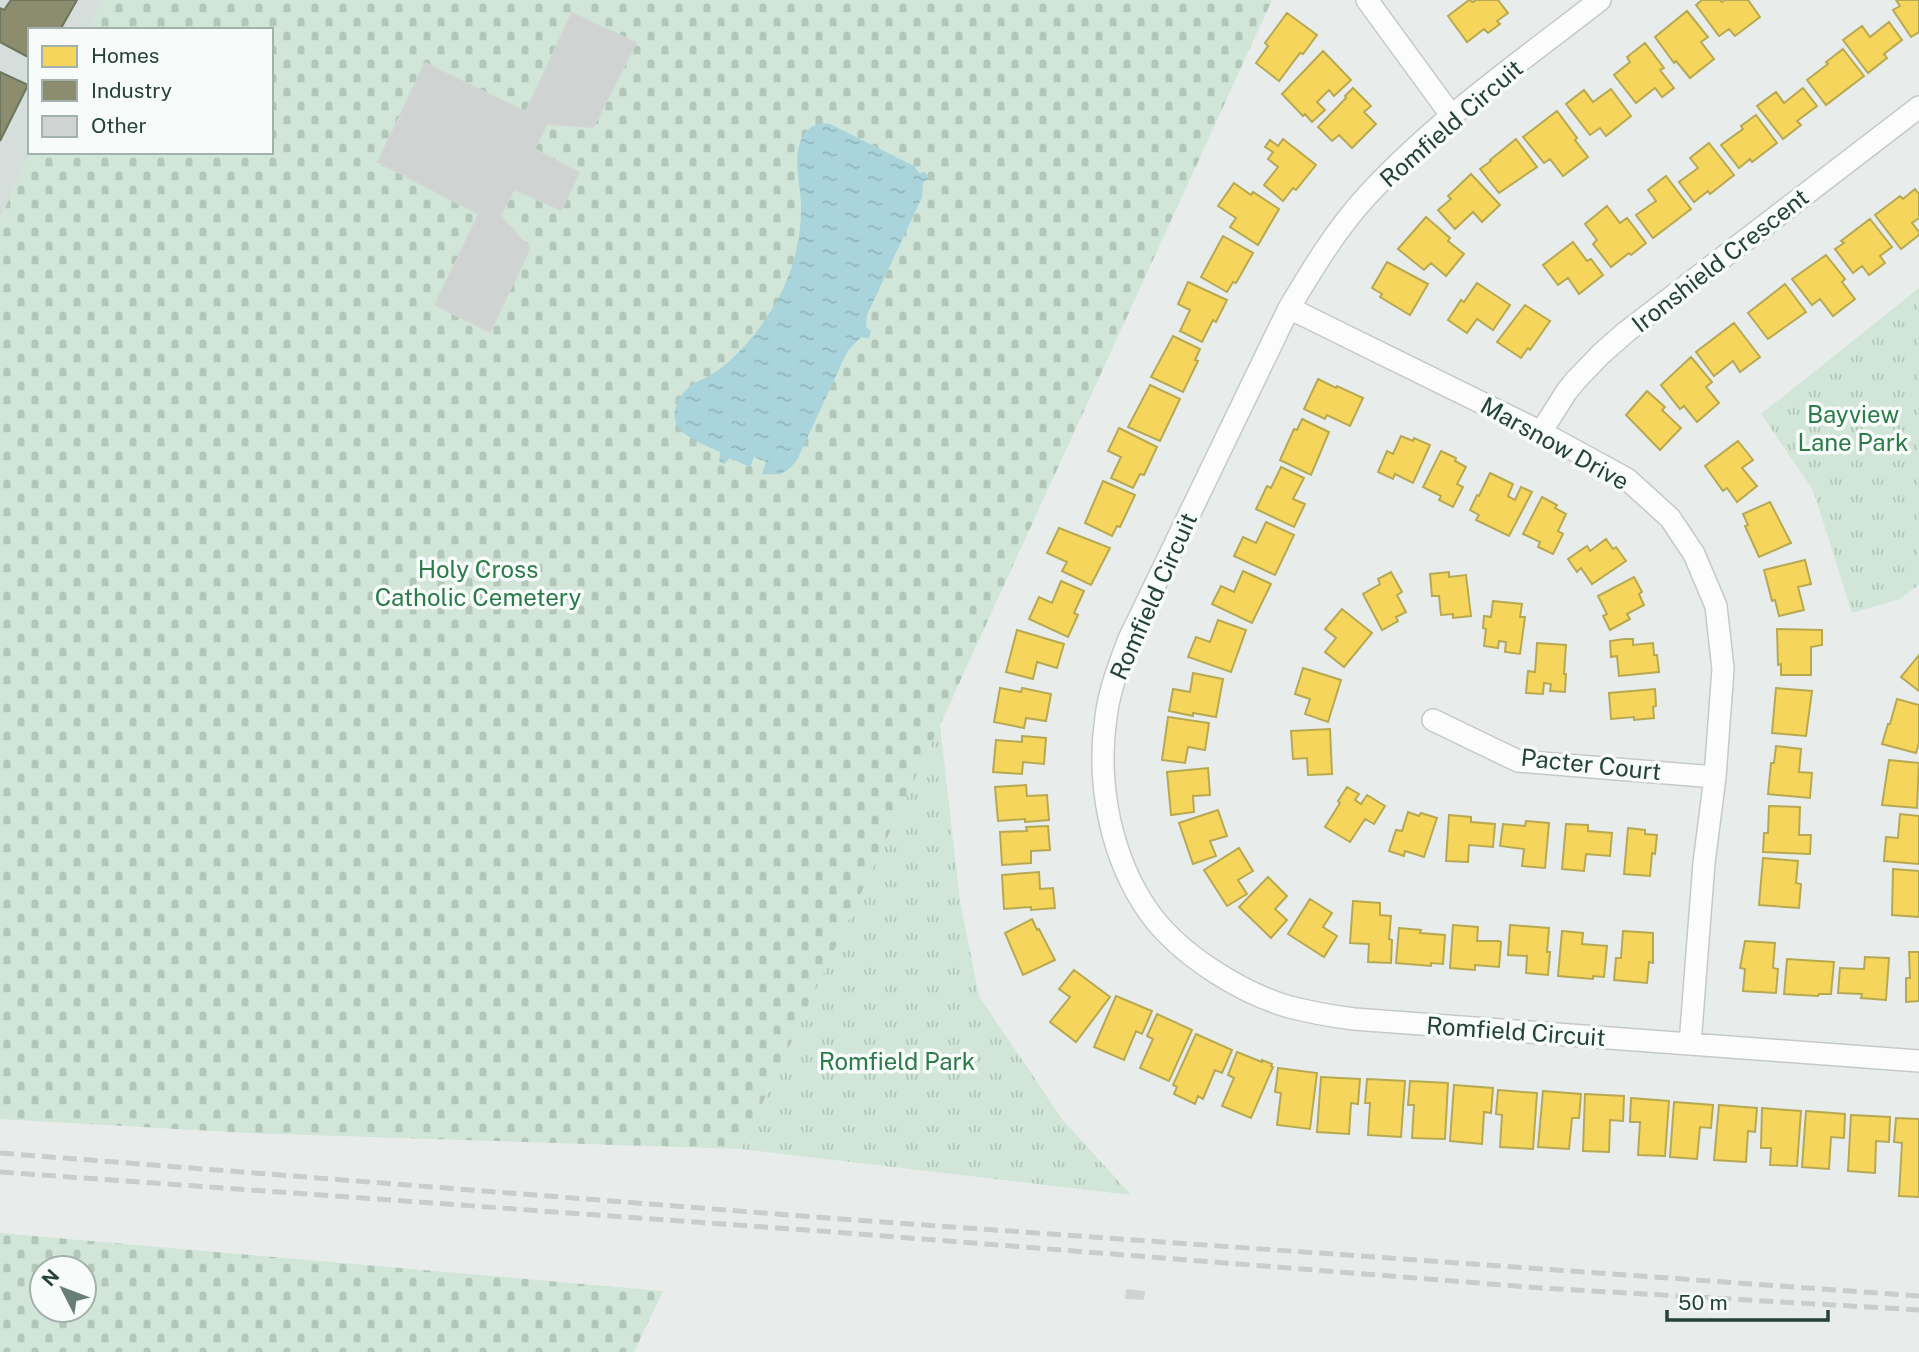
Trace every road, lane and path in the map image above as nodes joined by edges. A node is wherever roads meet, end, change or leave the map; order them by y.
1 (1367, 0) edge
2 (1600, 0) edge
3 (1919, 107) edge
4 (1451, 115) junction
5 (1289, 307) junction
6 (1541, 432) junction
7 (1433, 720) dead end
8 (1715, 777) junction
9 (1690, 1044) junction
10 (1919, 1061) edge

1 - 4 street
2 - 4 street, Romfield Circuit
3 - 6 street, Ironshield Crescent
4 - 5 street, Romfield Circuit
5 - 6 street, Marsnow Drive
5 - 9 street, Romfield Circuit
6 - 8 street, Marsnow Drive
7 - 8 street, Pacter Court
8 - 9 street, Marsnow Drive
9 - 10 street, Romfield Circuit

